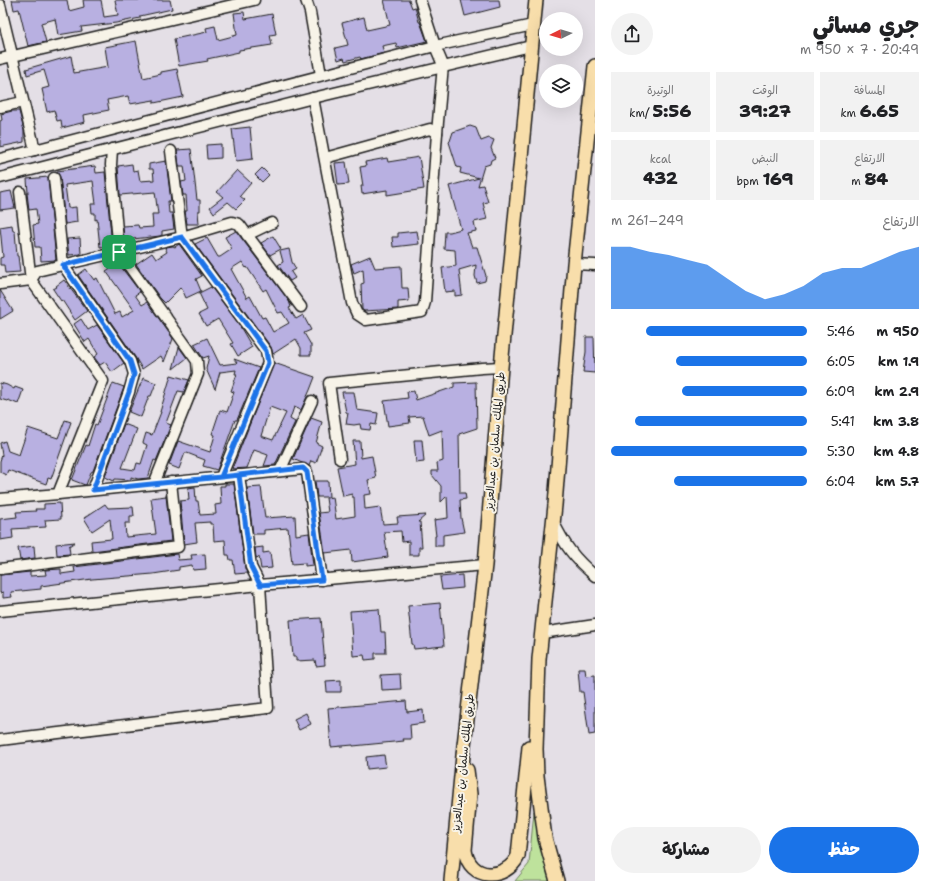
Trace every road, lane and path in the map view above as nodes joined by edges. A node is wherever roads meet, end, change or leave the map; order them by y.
1 (254, 0) edge
2 (306, 0) edge
3 (420, 0) edge
4 (536, 0) edge
5 (0, 6) edge
6 (533, 25) junction
7 (435, 46) junction
8 (531, 46) junction
9 (12, 56) junction
10 (0, 59) edge
11 (443, 66) junction
12 (595, 66) edge
13 (321, 75) junction
14 (313, 98) junction
15 (23, 102) junction
16 (0, 107) edge
17 (437, 133) junction
18 (112, 149) junction
19 (35, 150) junction
20 (171, 151) dead end
21 (325, 158) junction
22 (0, 159) edge
23 (0, 178) edge
24 (54, 178) dead end
25 (20, 192) dead end
26 (272, 223) dead end
27 (247, 235) junction
28 (182, 237) junction
29 (119, 252) junction
30 (574, 264) junction
31 (63, 265) junction
32 (595, 265) edge
33 (31, 280) junction
34 (0, 284) edge
35 (301, 307) dead end
36 (501, 367) junction
37 (312, 401) dead end
38 (340, 459) dead end
39 (280, 471) junction
40 (239, 475) junction
41 (221, 477) junction
42 (171, 482) junction
43 (154, 484) junction
44 (93, 490) junction
45 (58, 494) junction
46 (0, 499) edge
47 (553, 522) junction
48 (485, 565) junction
49 (0, 569) edge
50 (595, 576) edge
51 (322, 580) junction
52 (260, 585) junction
53 (0, 611) edge
54 (595, 625) edge
55 (542, 633) junction
56 (539, 660) junction
57 (0, 740) edge
58 (464, 744) junction
59 (451, 881) edge
60 (557, 881) edge

1 - 9 street
2 - 13 street
3 - 7 street
4 - 6 main road, طريق الملك سلمان بن عبدالعزيز
5 - 9 street
6 - 7 street
6 - 8 main road, طريق الملك سلمان بن عبدالعزيز
7 - 11 street
7 - 13 street
8 - 11 street
8 - 36 main road, طريق الملك سلمان بن عبدالعزيز
9 - 10 street
9 - 15 street
11 - 14 street
11 - 17 street
12 - 30 main road
13 - 19 street
14 - 18 street
14 - 21 street
15 - 16 street
15 - 19 street
17 - 21 street
17 - 21 street
18 - 23 street
18 - 29 street
19 - 22 street
20 - 28 street
24 - 31 street
25 - 33 street
26 - 27 street
27 - 28 street
27 - 35 street
28 - 29 street
28 - 41 street
29 - 31 street
29 - 43 street
30 - 32 street
30 - 47 main road
31 - 33 street
31 - 44 street
33 - 34 street
33 - 45 street
36 - 38 street
36 - 48 main road, طريق الملك سلمان بن عبدالعزيز
37 - 39 street
39 - 40 street
39 - 51 street
40 - 41 street
40 - 52 street
41 - 42 street
42 - 43 street
42 - 49 street
43 - 44 street
44 - 45 street
45 - 46 street
47 - 50 street
47 - 55 main road
48 - 51 street
48 - 58 main road, طريق الملك سلمان بن عبدالعزيز
51 - 52 street
52 - 53 street
52 - 57 street
54 - 55 street
55 - 56 main road
56 - 58 main road
56 - 60 main road
58 - 59 main road, طريق الملك سلمان بن عبدالعزيز

